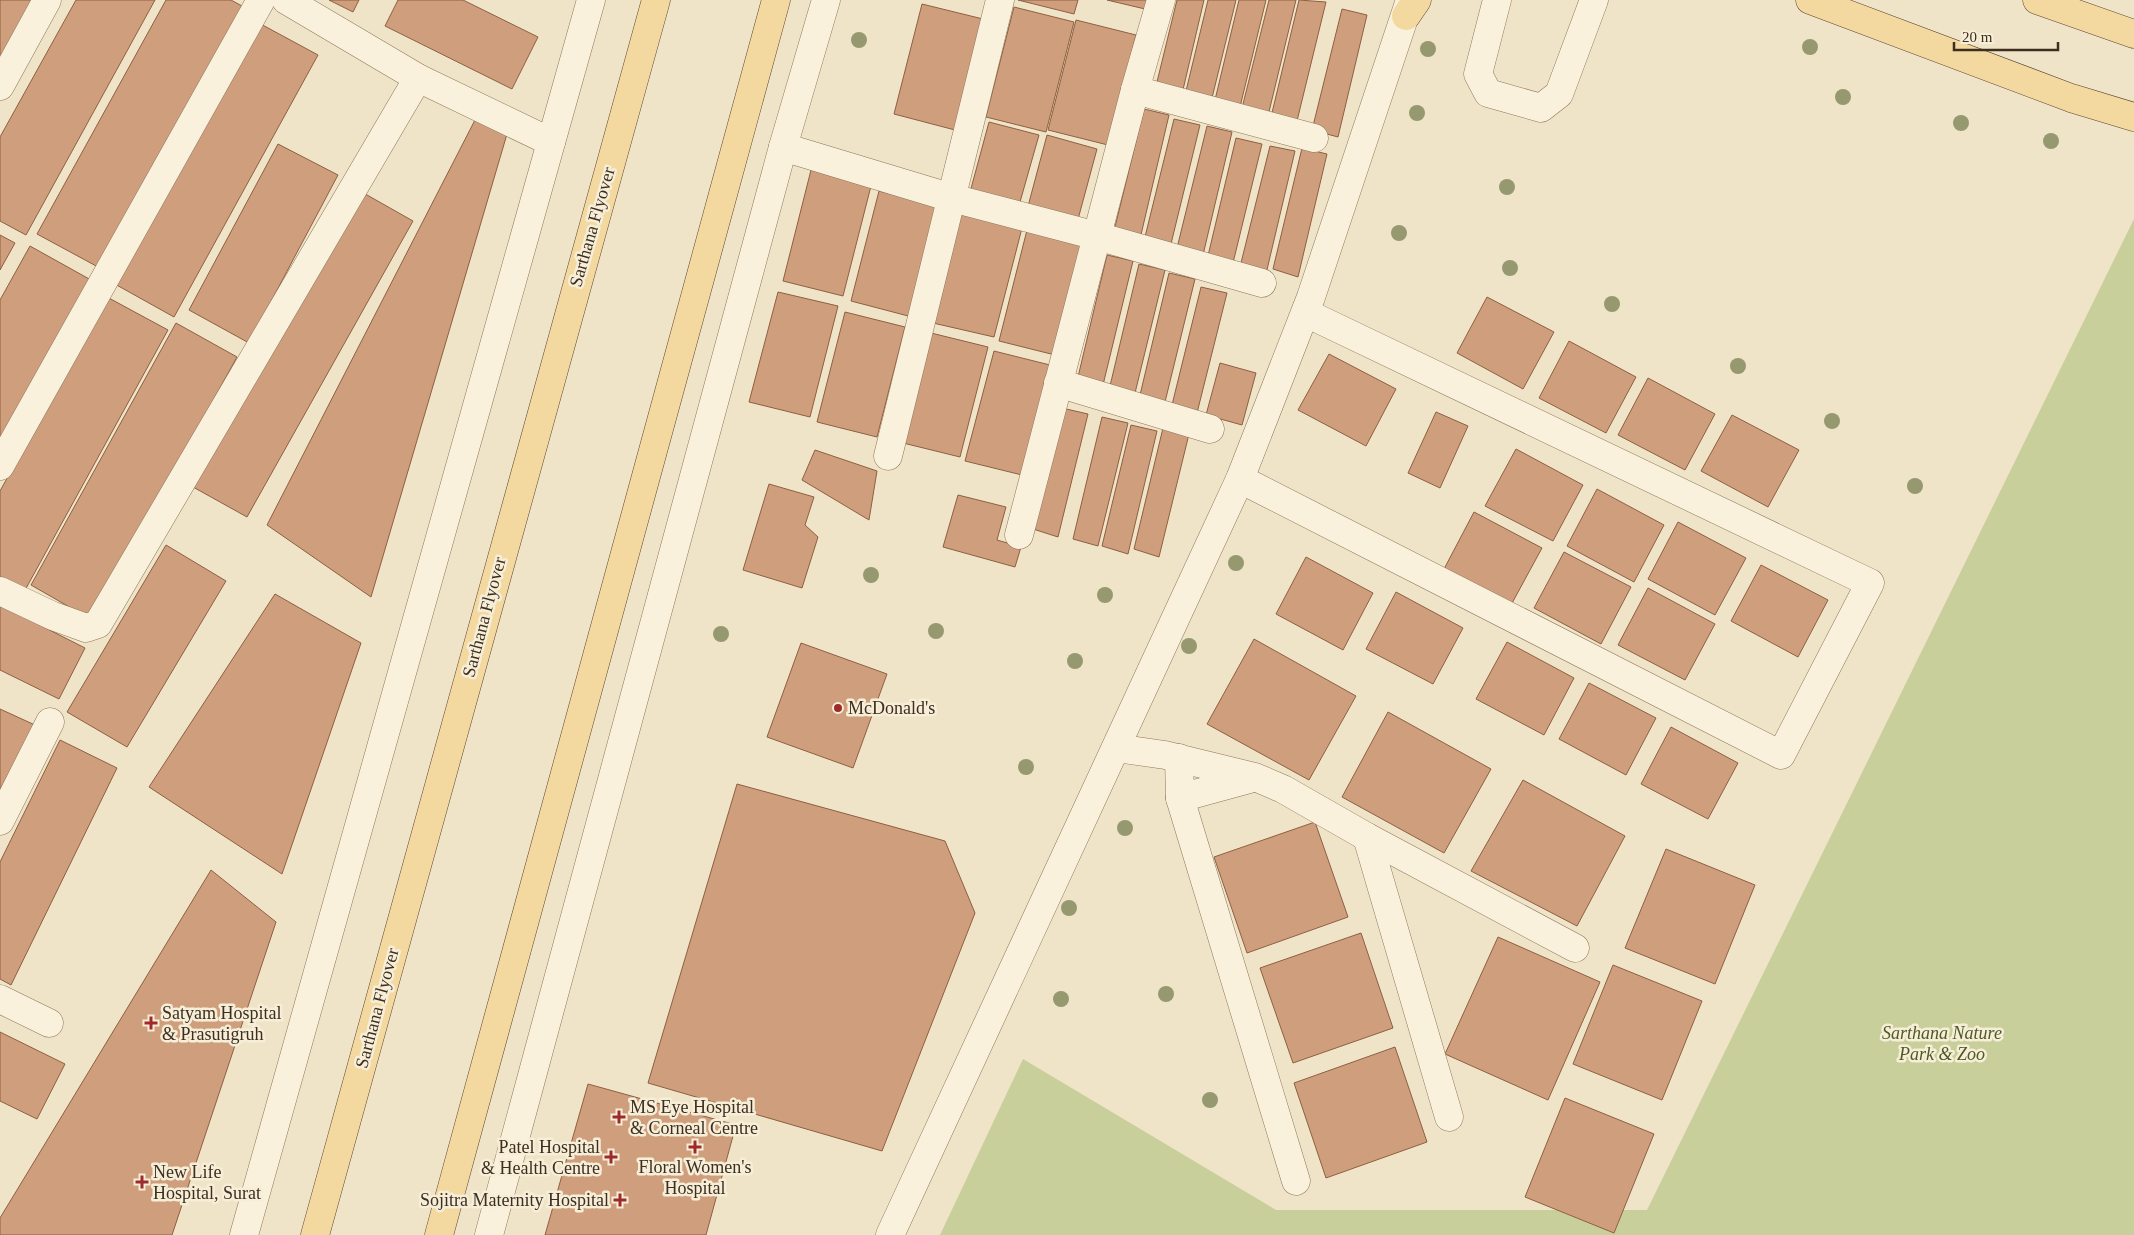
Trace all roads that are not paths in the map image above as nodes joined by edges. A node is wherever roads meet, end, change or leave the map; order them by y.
1 (47, 0) edge
2 (261, 0) edge
3 (286, 0) edge
4 (592, 0) edge
5 (656, 0) edge
6 (776, 0) edge
7 (826, 0) edge
8 (1000, 0) edge
9 (1161, 0) edge
10 (1497, 0) edge
11 (1594, 0) edge
12 (1810, 0) edge
13 (2037, 0) edge
14 (1411, 5) edge
15 (2134, 34) edge
16 (418, 78) junction
17 (0, 86) edge
18 (1135, 90) junction
19 (2134, 117) edge
20 (1314, 138) dead end
21 (551, 142) junction
22 (783, 147) junction
23 (952, 198) junction
24 (1097, 236) junction
25 (1262, 283) dead end
26 (1306, 312) junction
27 (1058, 383) junction
28 (1210, 429) dead end
29 (888, 456) dead end
30 (0, 466) edge
31 (1240, 479) junction
32 (1018, 535) dead end
33 (0, 591) edge
34 (50, 722) dead end
35 (1116, 748) junction
36 (1179, 758) junction
37 (1255, 777) junction
38 (1180, 798) junction
39 (0, 821) edge
40 (1367, 837) junction
41 (1575, 948) dead end
42 (0, 998) edge
43 (49, 1023) dead end
44 (1449, 1117) dead end
45 (1296, 1181) dead end
46 (244, 1235) edge
47 (315, 1235) edge
48 (439, 1235) edge
49 (489, 1235) edge
50 (890, 1235) edge

1 - 17 street
2 - 30 street
3 - 16 street
4 - 21 street
5 - 47 main road, Sarthana Flyover
6 - 48 main road
7 - 22 street
8 - 23 street
9 - 18 street
10 - 11 street
12 - 19 main road
13 - 15 main road
14 - 26 street
16 - 21 street
16 - 33 street
18 - 20 street
18 - 24 street
21 - 46 street
22 - 23 street
22 - 49 street
23 - 24 street
23 - 29 street
24 - 25 street
24 - 27 street
26 - 31 street
26 - 31 street
27 - 28 street
27 - 32 street
31 - 35 street
34 - 39 street
35 - 36 street
35 - 50 street
36 - 37 street
36 - 38 street
37 - 38 street
37 - 40 street
38 - 45 street
40 - 41 street
40 - 44 street
42 - 43 street

